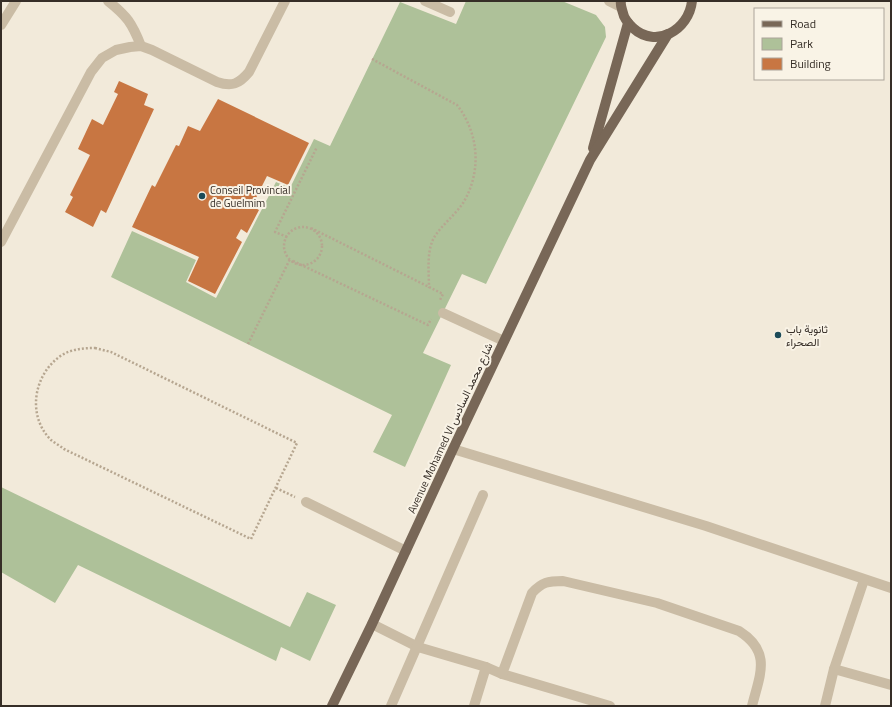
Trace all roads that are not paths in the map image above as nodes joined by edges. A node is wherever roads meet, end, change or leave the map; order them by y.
1 (16, 1) edge
2 (108, 1) edge
3 (285, 1) edge
4 (425, 1) edge
5 (609, 1) edge
6 (692, 1) edge
7 (621, 4) edge
8 (450, 12) dead end
9 (628, 23) junction
10 (1, 25) edge
11 (668, 34) junction
12 (141, 46) junction
13 (590, 160) junction
14 (1, 242) edge
15 (438, 311) road end
16 (504, 341) junction
17 (453, 449) junction
18 (484, 495) dead end
19 (306, 502) road end
20 (406, 551) junction
21 (864, 580) junction
22 (891, 588) edge
23 (372, 624) junction
24 (418, 647) junction
25 (486, 667) junction
26 (834, 669) junction
27 (502, 674) junction
28 (891, 685) edge
29 (332, 706) edge
30 (391, 706) edge
31 (474, 706) edge
32 (610, 706) edge
33 (752, 706) edge
34 (825, 706) edge

1 - 10 street
2 - 12 street
3 - 12 street
4 - 8 street
5 - 7 street
6 - 11 main road, Avenue Mohamed VI شارع محمد السادس
7 - 9 main road
9 - 11 main road
9 - 13 main road, Avenue Mohamed VI شارع محمد السادس
11 - 13 main road, Avenue Mohamed VI شارع محمد السادس
12 - 14 street
13 - 16 main road, Avenue Mohamed VI شارع محمد السادس
15 - 16 street
16 - 17 main road, Avenue Mohamed VI شارع محمد السادس
17 - 20 main road, Avenue Mohamed VI شارع محمد السادس
17 - 21 street
18 - 24 street
19 - 20 street
20 - 23 main road, Avenue Mohamed VI شارع محمد السادس
21 - 22 street
21 - 26 street
23 - 24 street
23 - 29 main road, Avenue Mohamed VI شارع محمد السادس
24 - 25 street
24 - 30 street
25 - 27 street
25 - 31 street
26 - 28 street
26 - 34 street
27 - 32 street
27 - 33 street

